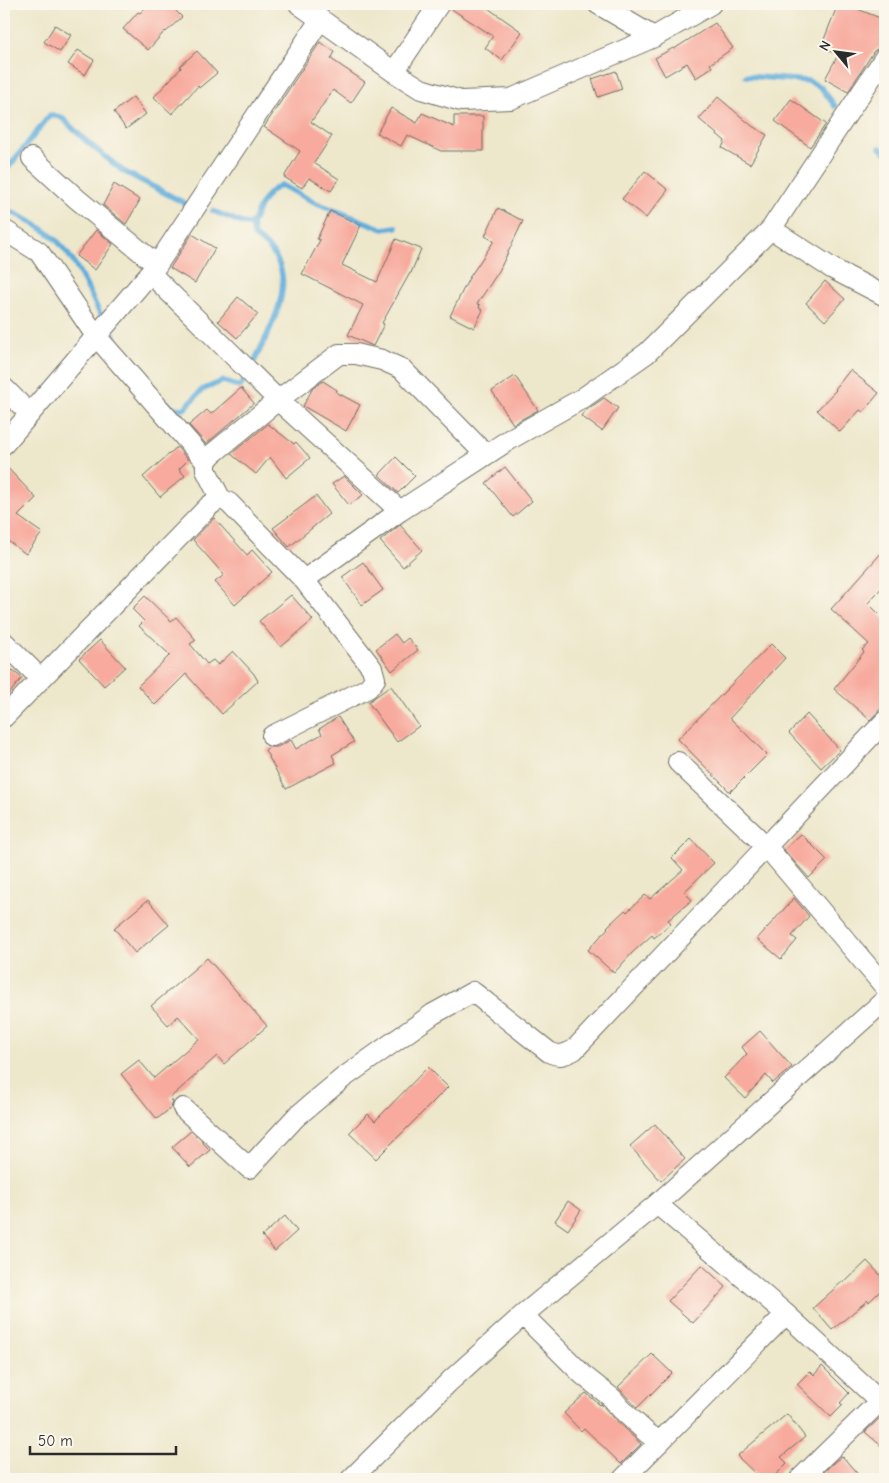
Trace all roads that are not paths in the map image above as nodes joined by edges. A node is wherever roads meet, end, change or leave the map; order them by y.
1 (299, 4) edge
2 (439, 4) edge
3 (598, 4) edge
4 (711, 4) edge
5 (320, 20) junction
6 (654, 37) junction
7 (885, 57) edge
8 (394, 72) junction
9 (32, 158) dead end
10 (771, 229) junction
11 (4, 230) edge
12 (153, 269) junction
13 (885, 296) edge
14 (96, 336) junction
15 (4, 388) edge
16 (278, 400) junction
17 (30, 414) junction
18 (4, 444) edge
19 (486, 456) junction
20 (206, 462) junction
21 (220, 498) junction
22 (400, 511) junction
23 (304, 580) junction
24 (4, 642) edge
25 (41, 679) junction
26 (4, 717) edge
27 (885, 721) edge
28 (272, 736) dead end
29 (678, 762) dead end
30 (766, 846) junction
31 (885, 987) edge
32 (885, 1000) edge
33 (183, 1108) dead end
34 (657, 1204) junction
35 (786, 1314) junction
36 (523, 1315) junction
37 (883, 1404) edge
38 (660, 1442) junction
39 (351, 1479) edge
40 (623, 1479) edge
41 (800, 1479) edge

1 - 5 street
2 - 8 street
3 - 6 street
4 - 6 street
5 - 8 street
5 - 12 street
6 - 8 street
7 - 10 street
9 - 12 street
10 - 13 street
10 - 19 street
11 - 14 street
12 - 14 street
12 - 16 street
14 - 17 street
14 - 20 street
15 - 17 street
16 - 19 street
16 - 20 street
16 - 22 street
17 - 18 street
19 - 22 street
20 - 21 street
21 - 23 street
21 - 25 street
22 - 23 street
23 - 28 street
24 - 25 street
25 - 26 street
27 - 30 street
29 - 30 street
30 - 31 street
30 - 33 street
32 - 34 street
34 - 35 street
34 - 36 street
35 - 37 street
35 - 38 street
36 - 38 street
36 - 39 street
37 - 41 street
38 - 40 street

